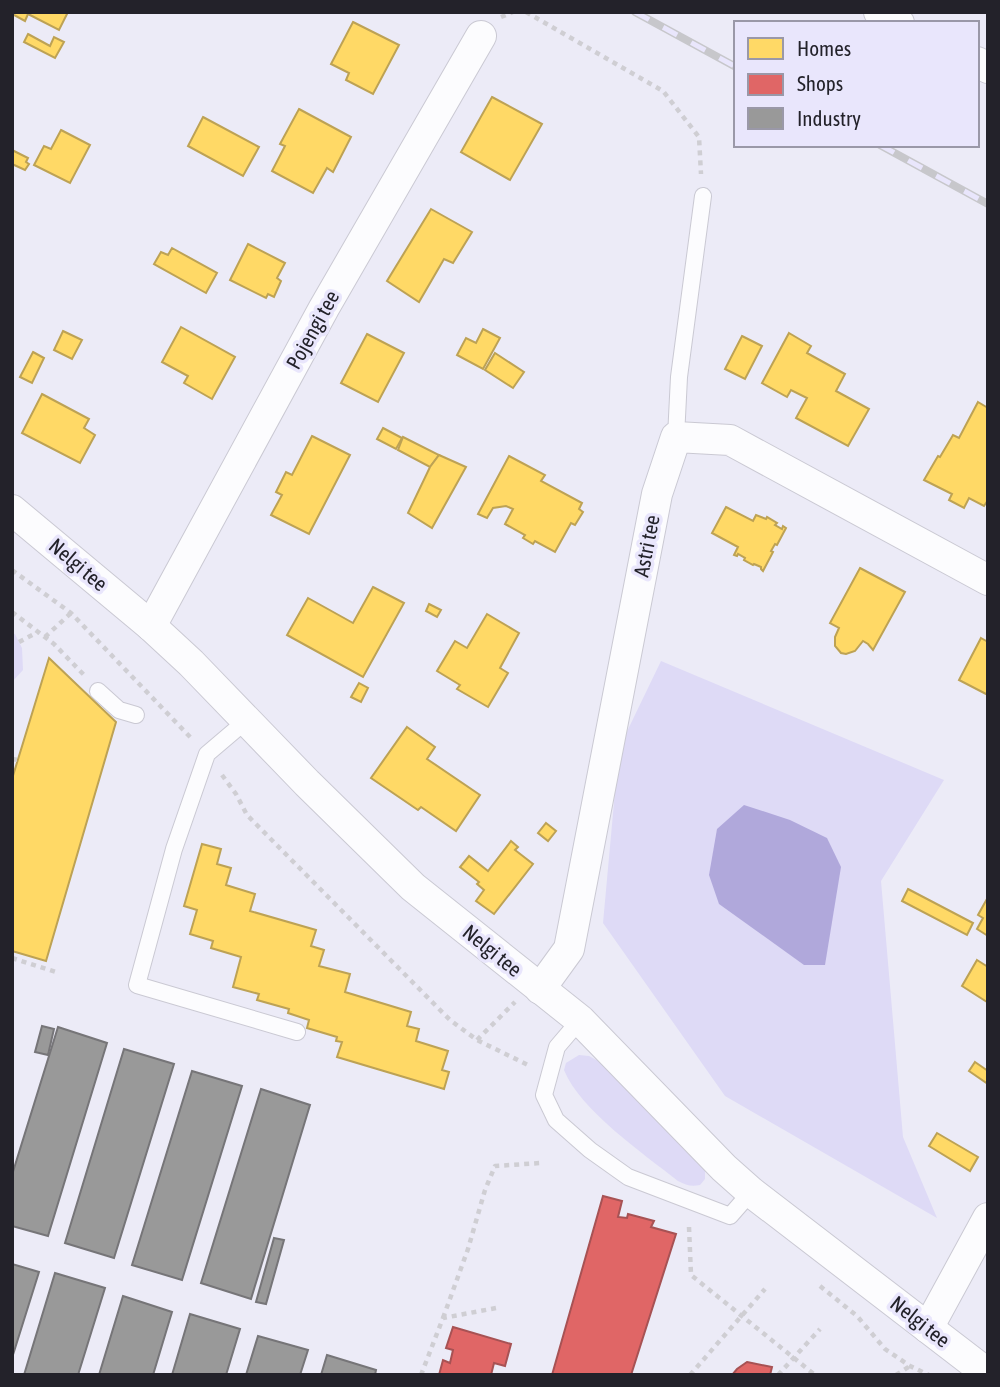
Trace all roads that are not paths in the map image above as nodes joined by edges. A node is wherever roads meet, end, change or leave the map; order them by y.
1 (878, 12) edge
2 (895, 21) edge
3 (481, 36) dead end
4 (703, 196) road end
5 (676, 437) junction
6 (12, 510) edge
7 (988, 580) edge
8 (151, 626) junction
9 (98, 691) road end
10 (136, 715) dead end
11 (247, 720) junction
12 (540, 989) junction
13 (580, 1020) junction
14 (297, 1032) dead end
15 (751, 1192) junction
16 (988, 1218) edge
17 (928, 1328) junction
18 (988, 1374) edge

1 - 2 street
3 - 8 street, Pojengi tee
4 - 5 lane
5 - 7 street
5 - 12 street, Astri tee
6 - 8 street, Nelgi tee
8 - 11 street, Nelgi tee
9 - 10 lane
11 - 12 street, Nelgi tee
11 - 14 lane
12 - 13 street, Nelgi tee
13 - 15 street, Nelgi tee
13 - 15 lane
15 - 17 street, Nelgi tee
16 - 17 street
17 - 18 street, Nelgi tee

